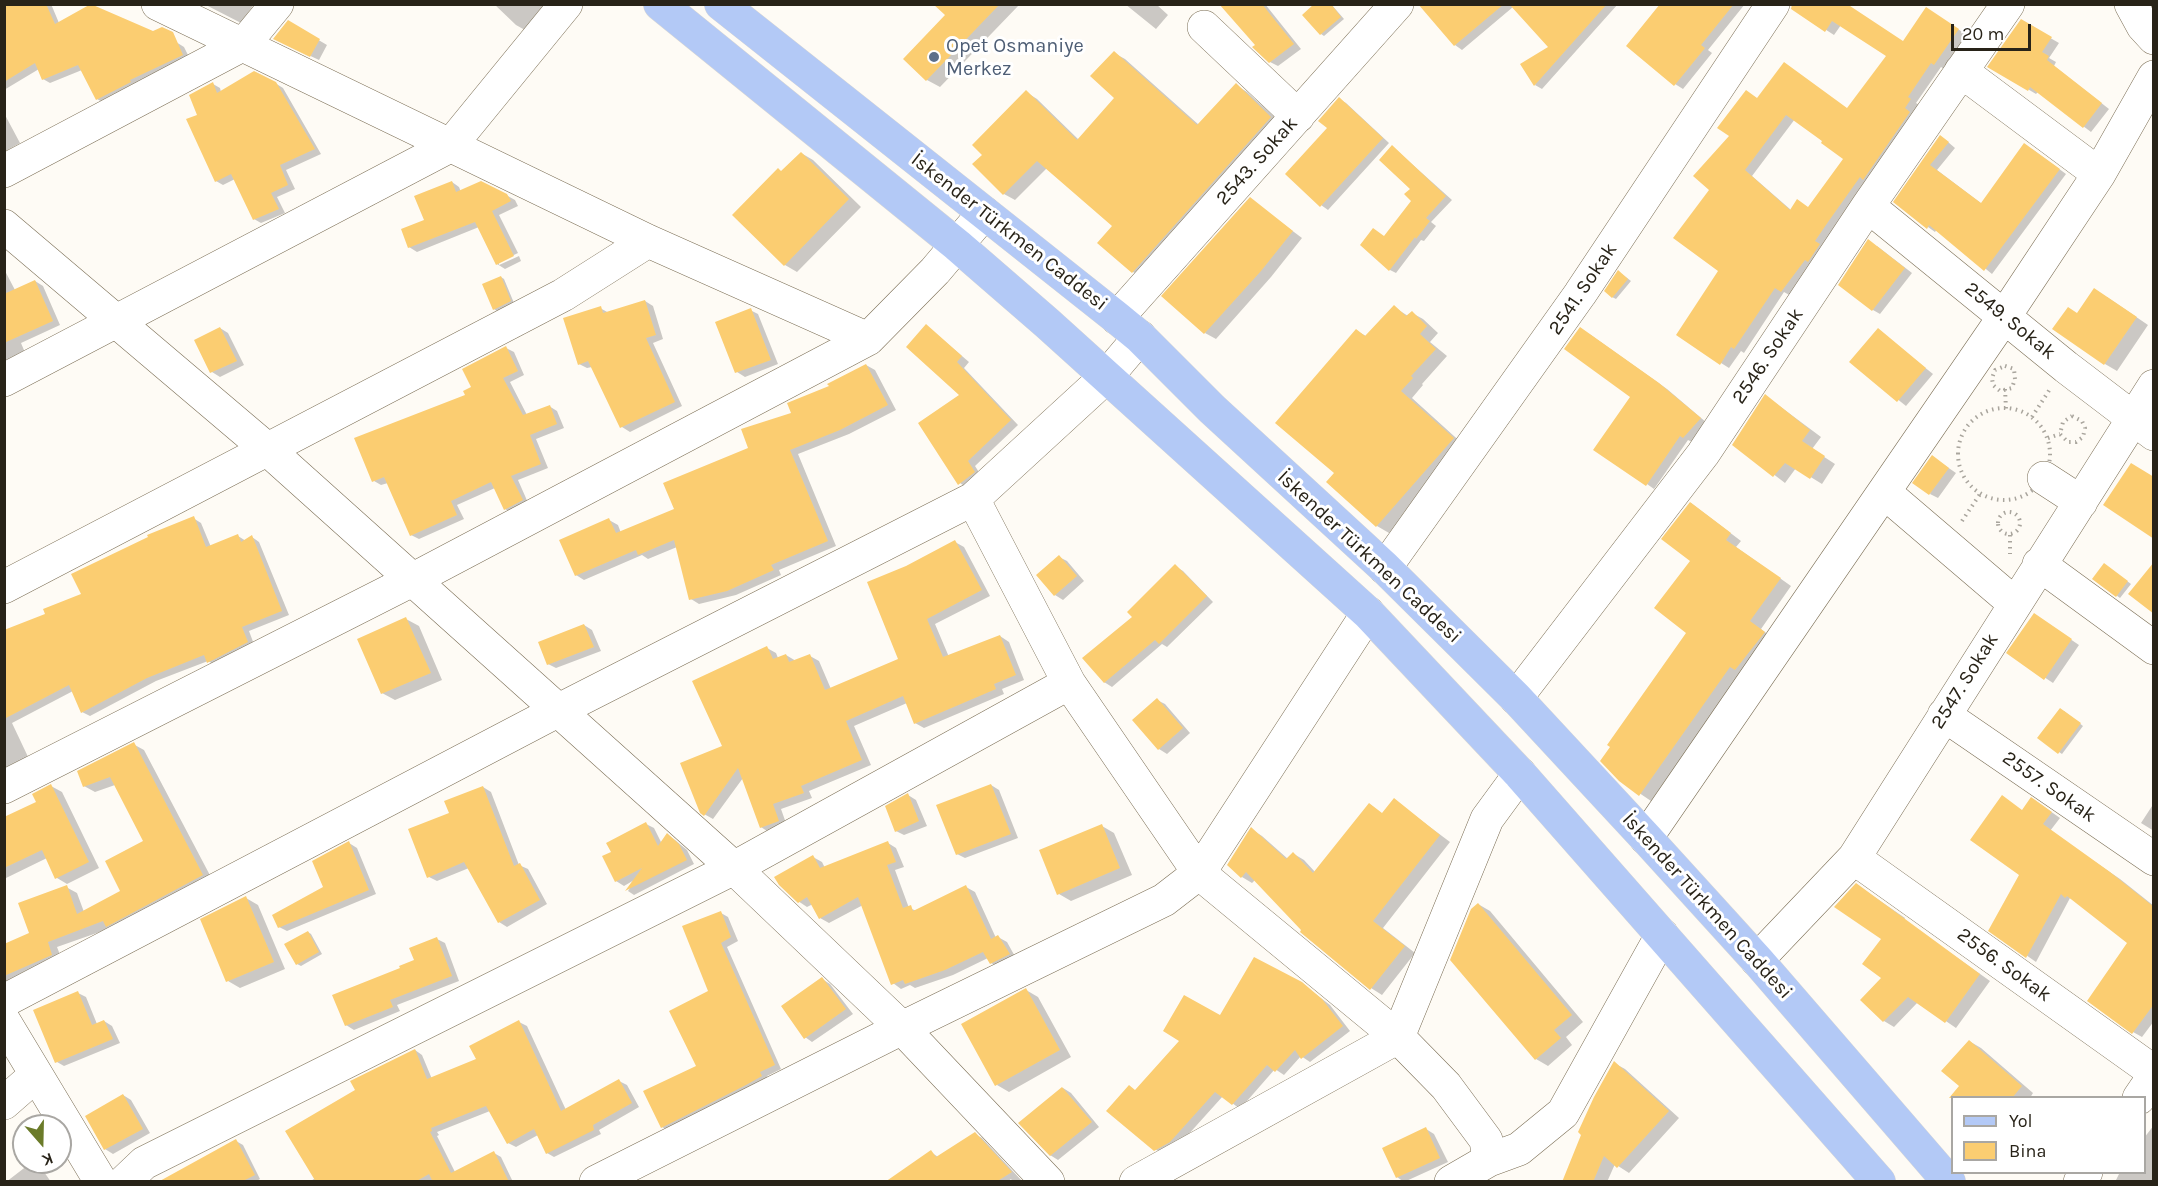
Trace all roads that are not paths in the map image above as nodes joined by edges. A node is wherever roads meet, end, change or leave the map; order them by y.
1 (158, 4) edge
2 (277, 4) edge
3 (566, 4) edge
4 (660, 4) edge
5 (721, 4) edge
6 (1397, 4) edge
7 (1773, 4) edge
8 (2008, 4) edge
9 (2132, 4) edge
10 (1204, 27) dead end
11 (2154, 38) edge
12 (244, 44) junction
13 (1961, 71) junction
14 (2154, 77) edge
15 (1299, 116) junction
16 (450, 146) junction
17 (4, 171) edge
18 (2099, 174) junction
19 (1868, 206) junction
20 (984, 213) junction
21 (4, 226) edge
22 (648, 241) junction
23 (957, 245) junction
24 (2004, 317) junction
25 (115, 321) junction
26 (1129, 328) junction
27 (868, 339) junction
28 (1107, 376) junction
29 (4, 380) edge
30 (2154, 386) edge
31 (2142, 426) edge
32 (267, 449) junction
33 (2044, 478) road end
34 (1884, 492) junction
35 (973, 499) junction
36 (2081, 502) junction
37 (2039, 564) junction
38 (1385, 568) junction
39 (412, 580) junction
40 (4, 587) edge
41 (2014, 603) junction
42 (1368, 613) junction
43 (2154, 648) edge
44 (1068, 683) junction
45 (1516, 698) junction
46 (559, 710) junction
47 (1944, 715) junction
48 (1520, 774) junction
49 (4, 787) edge
50 (1646, 838) junction
51 (1854, 858) junction
52 (2154, 859) edge
53 (734, 868) junction
54 (1198, 873) junction
55 (1662, 935) junction
56 (1757, 960) junction
57 (4, 1001) edge
58 (4, 1021) edge
59 (902, 1028) junction
60 (1398, 1037) junction
61 (2154, 1072) edge
62 (36, 1076) junction
63 (2154, 1077) edge
64 (2140, 1096) edge
65 (4, 1103) edge
66 (1489, 1160) junction
67 (101, 1182) edge
68 (124, 1182) edge
69 (596, 1182) edge
70 (1048, 1182) edge
71 (1136, 1182) edge
72 (1451, 1182) edge
73 (1879, 1182) edge
74 (1949, 1182) edge

1 - 12 street
2 - 12 street
3 - 16 street
4 - 23 main road, İskender Türkmen Caddesi
5 - 20 main road, İskender Türkmen Caddesi
6 - 15 street, 2543. Sokak
7 - 38 street, 2541. Sokak
8 - 13 street, 2546. Sokak
9 - 11 street
10 - 15 street
12 - 16 street
12 - 17 street
13 - 18 street
13 - 19 street, 2546. Sokak
14 - 18 street
15 - 26 street, 2543. Sokak
16 - 22 street
16 - 25 street
18 - 24 street
19 - 24 street, 2549. Sokak
19 - 45 street, 2546. Sokak
20 - 23 street
20 - 26 main road, İskender Türkmen Caddesi
21 - 25 street
22 - 27 street
22 - 32 street
23 - 27 street
23 - 28 main road, İskender Türkmen Caddesi
24 - 31 street, 2549. Sokak
24 - 34 street
25 - 29 street
25 - 32 street
26 - 28 street, 2543. Sokak
26 - 38 main road, İskender Türkmen Caddesi
27 - 39 street
28 - 35 street, 2543. Sokak
28 - 42 main road, İskender Türkmen Caddesi
30 - 31 street, 2547. Sokak
31 - 36 street, 2547. Sokak
32 - 39 street
32 - 40 street
33 - 36 street
34 - 41 street
34 - 50 street
35 - 44 street
35 - 46 street, 2543. Sokak
36 - 37 street, 2547. Sokak
37 - 41 street, 2547. Sokak
37 - 43 street
38 - 45 main road, İskender Türkmen Caddesi
39 - 46 street
39 - 49 street
41 - 47 street, 2547. Sokak
42 - 48 main road, İskender Türkmen Caddesi
42 - 54 street
44 - 53 street
44 - 54 street
45 - 50 main road, İskender Türkmen Caddesi
46 - 53 street
46 - 57 street, 2543. Sokak
47 - 51 street, 2547. Sokak
47 - 52 street, 2557. Sokak
48 - 55 main road, İskender Türkmen Caddesi
48 - 60 street
50 - 56 main road, İskender Türkmen Caddesi
51 - 56 street, 2547. Sokak
51 - 61 street, 2556. Sokak
53 - 59 street
53 - 68 street
54 - 59 street
54 - 60 street
55 - 66 street
55 - 73 main road, İskender Türkmen Caddesi
56 - 74 main road, İskender Türkmen Caddesi
58 - 62 street
59 - 69 street
59 - 70 street
60 - 66 street
60 - 71 street
62 - 65 street
62 - 67 street
63 - 64 street
66 - 72 street

